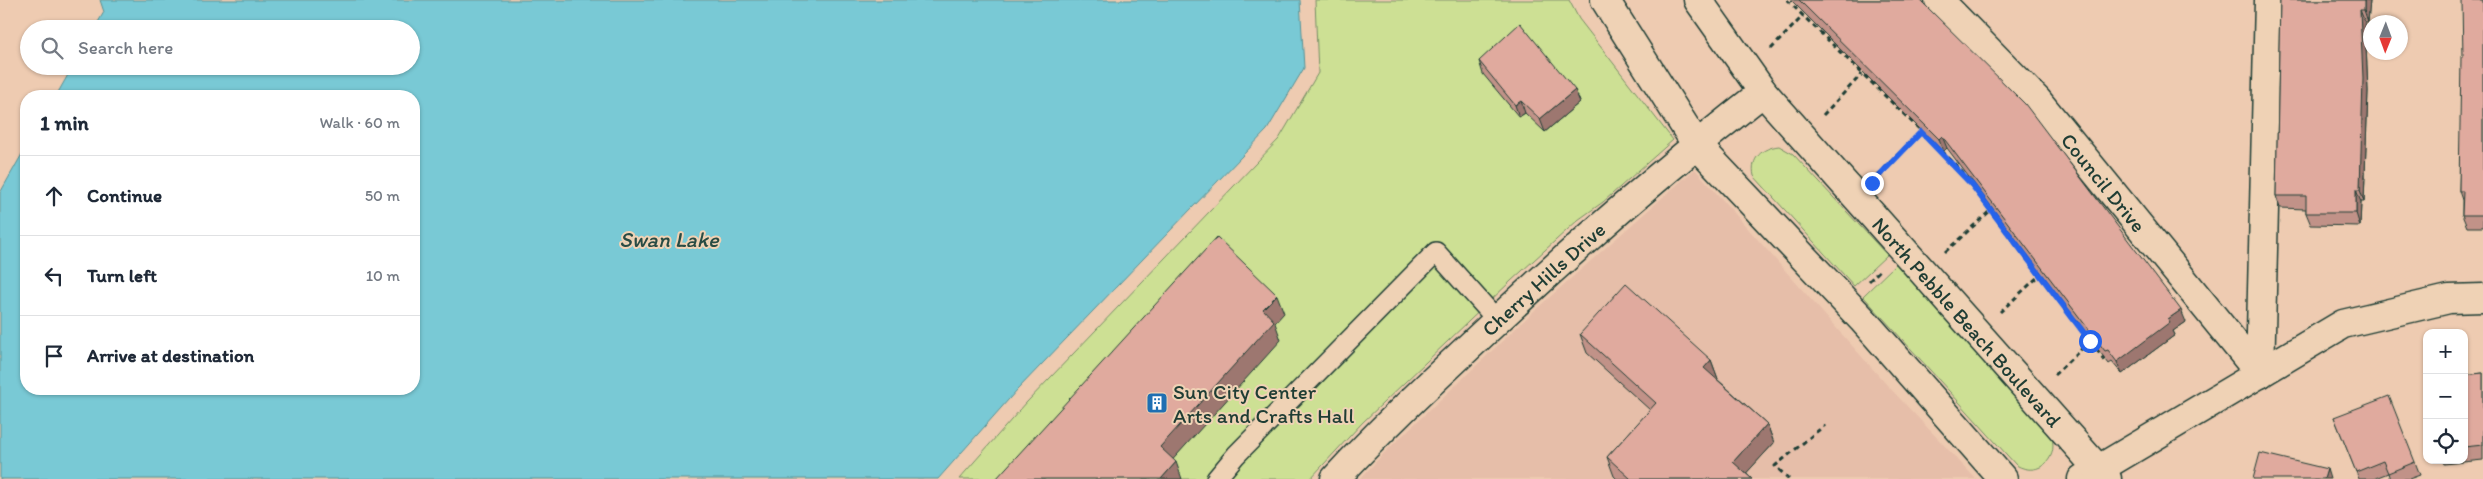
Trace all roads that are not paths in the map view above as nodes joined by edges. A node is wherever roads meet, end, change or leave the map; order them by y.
1 (1605, 0) edge
2 (1698, 0) edge
3 (1939, 0) edge
4 (2269, 0) edge
5 (1763, 92) junction
6 (1696, 144) junction
7 (2483, 298) edge
8 (1497, 320) junction
9 (2260, 374) junction
10 (2096, 475) edge
11 (1216, 479) edge
12 (1335, 479) edge
13 (2003, 479) edge

1 - 6 street
2 - 5 street, North Pebble Beach Boulevard
3 - 9 street, Council Drive
4 - 9 street
5 - 6 street, Cherry Hills Drive
5 - 10 street, North Pebble Beach Boulevard
6 - 8 street, Cherry Hills Drive
6 - 13 street
7 - 9 street
8 - 11 lane
8 - 12 street, Cherry Hills Drive
9 - 10 street

